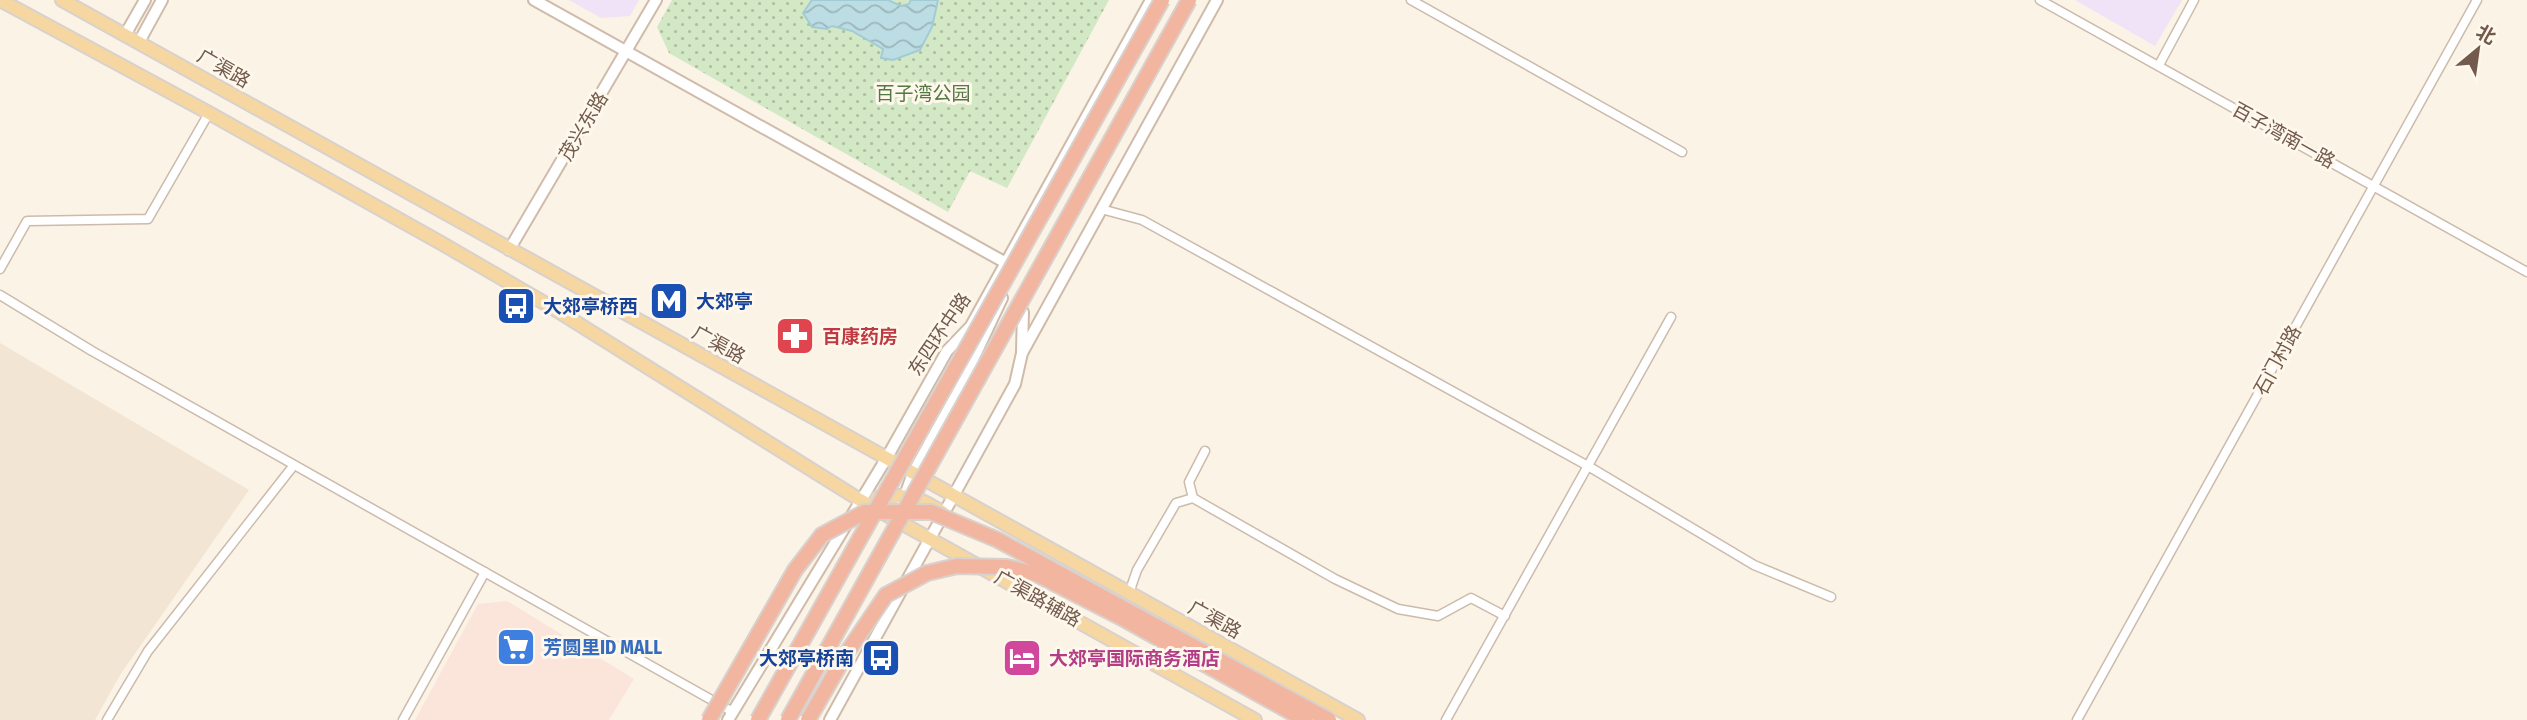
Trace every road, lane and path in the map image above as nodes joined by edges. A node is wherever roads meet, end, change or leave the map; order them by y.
1 (0, 0) edge
2 (62, 0) edge
3 (145, 0) edge
4 (162, 0) edge
5 (534, 0) edge
6 (656, 0) edge
7 (1152, 0) edge
8 (1162, 0) edge
9 (1170, 0) edge
10 (1189, 0) edge
11 (1196, 0) edge
12 (1217, 0) edge
13 (1411, 0) edge
14 (2194, 0) edge
15 (2477, 0) edge
16 (2046, 1) edge
17 (125, 35) junction
18 (139, 42) junction
19 (627, 52) junction
20 (2159, 65) junction
21 (209, 113) junction
22 (1682, 152) dead end
23 (2375, 186) junction
24 (1101, 209) junction
25 (509, 250) junction
26 (1006, 263) junction
27 (0, 269) edge
28 (2527, 272) edge
29 (0, 295) edge
30 (1001, 300) junction
31 (1023, 312) junction
32 (1671, 317) dead end
33 (971, 327) junction
34 (1022, 354) junction
35 (960, 387) junction
36 (976, 396) junction
37 (1205, 451) dead end
38 (886, 458) junction
39 (294, 465) junction
40 (1588, 466) junction
41 (913, 473) junction
42 (928, 481) junction
43 (910, 496) junction
44 (954, 496) junction
45 (1194, 498) junction
46 (860, 500) junction
47 (944, 514) junction
48 (896, 520) junction
49 (930, 538) junction
50 (1008, 548) junction
51 (1062, 556) junction
52 (485, 572) junction
53 (1129, 593) joint
54 (1830, 597) dead end
55 (1505, 616) junction
56 (730, 716) edge
57 (107, 720) edge
58 (403, 720) edge
59 (709, 720) edge
60 (758, 720) edge
61 (788, 720) edge
62 (808, 720) edge
63 (830, 720) edge
64 (1255, 720) edge
65 (1305, 720) edge
66 (1329, 720) edge
67 (1358, 720) edge
68 (1446, 720) edge
69 (2077, 720) edge

1 - 21 main road
2 - 17 main road, 广渠路
3 - 17 main road
4 - 18 main road
5 - 19 main road
6 - 19 main road, 茂兴东路
7 - 26 main road, 东四环中路
8 - 60 highway, 东四环中路, bridge
9 - 30 main road, 东四环中路
10 - 61 highway, bridge
11 - 31 main road, 东四环中路
12 - 24 main road
13 - 22 street
14 - 20 street
15 - 23 street, 石门村路
16 - 20 street, 百子湾南一路
17 - 18 main road, 广渠路
18 - 25 main road, 广渠路
19 - 25 main road, 茂兴东路
19 - 26 main road
20 - 23 street, 百子湾南一路
21 - 27 street
21 - 46 main road
23 - 28 street, 百子湾南一路
23 - 69 street, 石门村路
24 - 34 main road
24 - 40 street
25 - 38 main road, 广渠路
26 - 33 main road, 东四环中路
29 - 39 street
30 - 33 main road
30 - 35 main road, 东四环中路
31 - 34 main road
31 - 36 main road, 东四环中路
32 - 40 street
33 - 38 main road, 东四环中路
34 - 44 main road
35 - 36 main road
35 - 41 main road, 东四环中路
36 - 42 main road, 东四环中路
37 - 45 street
38 - 41 main road, 广渠路
38 - 46 main road, 东四环中路
39 - 52 street
39 - 57 street
40 - 54 street
40 - 55 street
41 - 42 main road, 广渠路
41 - 43 main road, 东四环中路
42 - 43 main road, 东四环中路
42 - 44 main road, 广渠路
43 - 46 main road
43 - 47 main road
43 - 48 main road, 东四环中路
44 - 47 main road
44 - 51 main road, 广渠路
45 - 53 street
45 - 55 street
46 - 48 main road
46 - 56 main road, 东四环中路
47 - 49 main road
47 - 50 main road
48 - 49 main road
49 - 63 main road
49 - 64 main road, 广渠路辅路
50 - 51 main road
50 - 53 main road
51 - 67 main road, 广渠路
52 - 56 street
52 - 58 street
55 - 68 street
59 - 66 highway, 广渠路, bridge
62 - 65 highway, bridge

